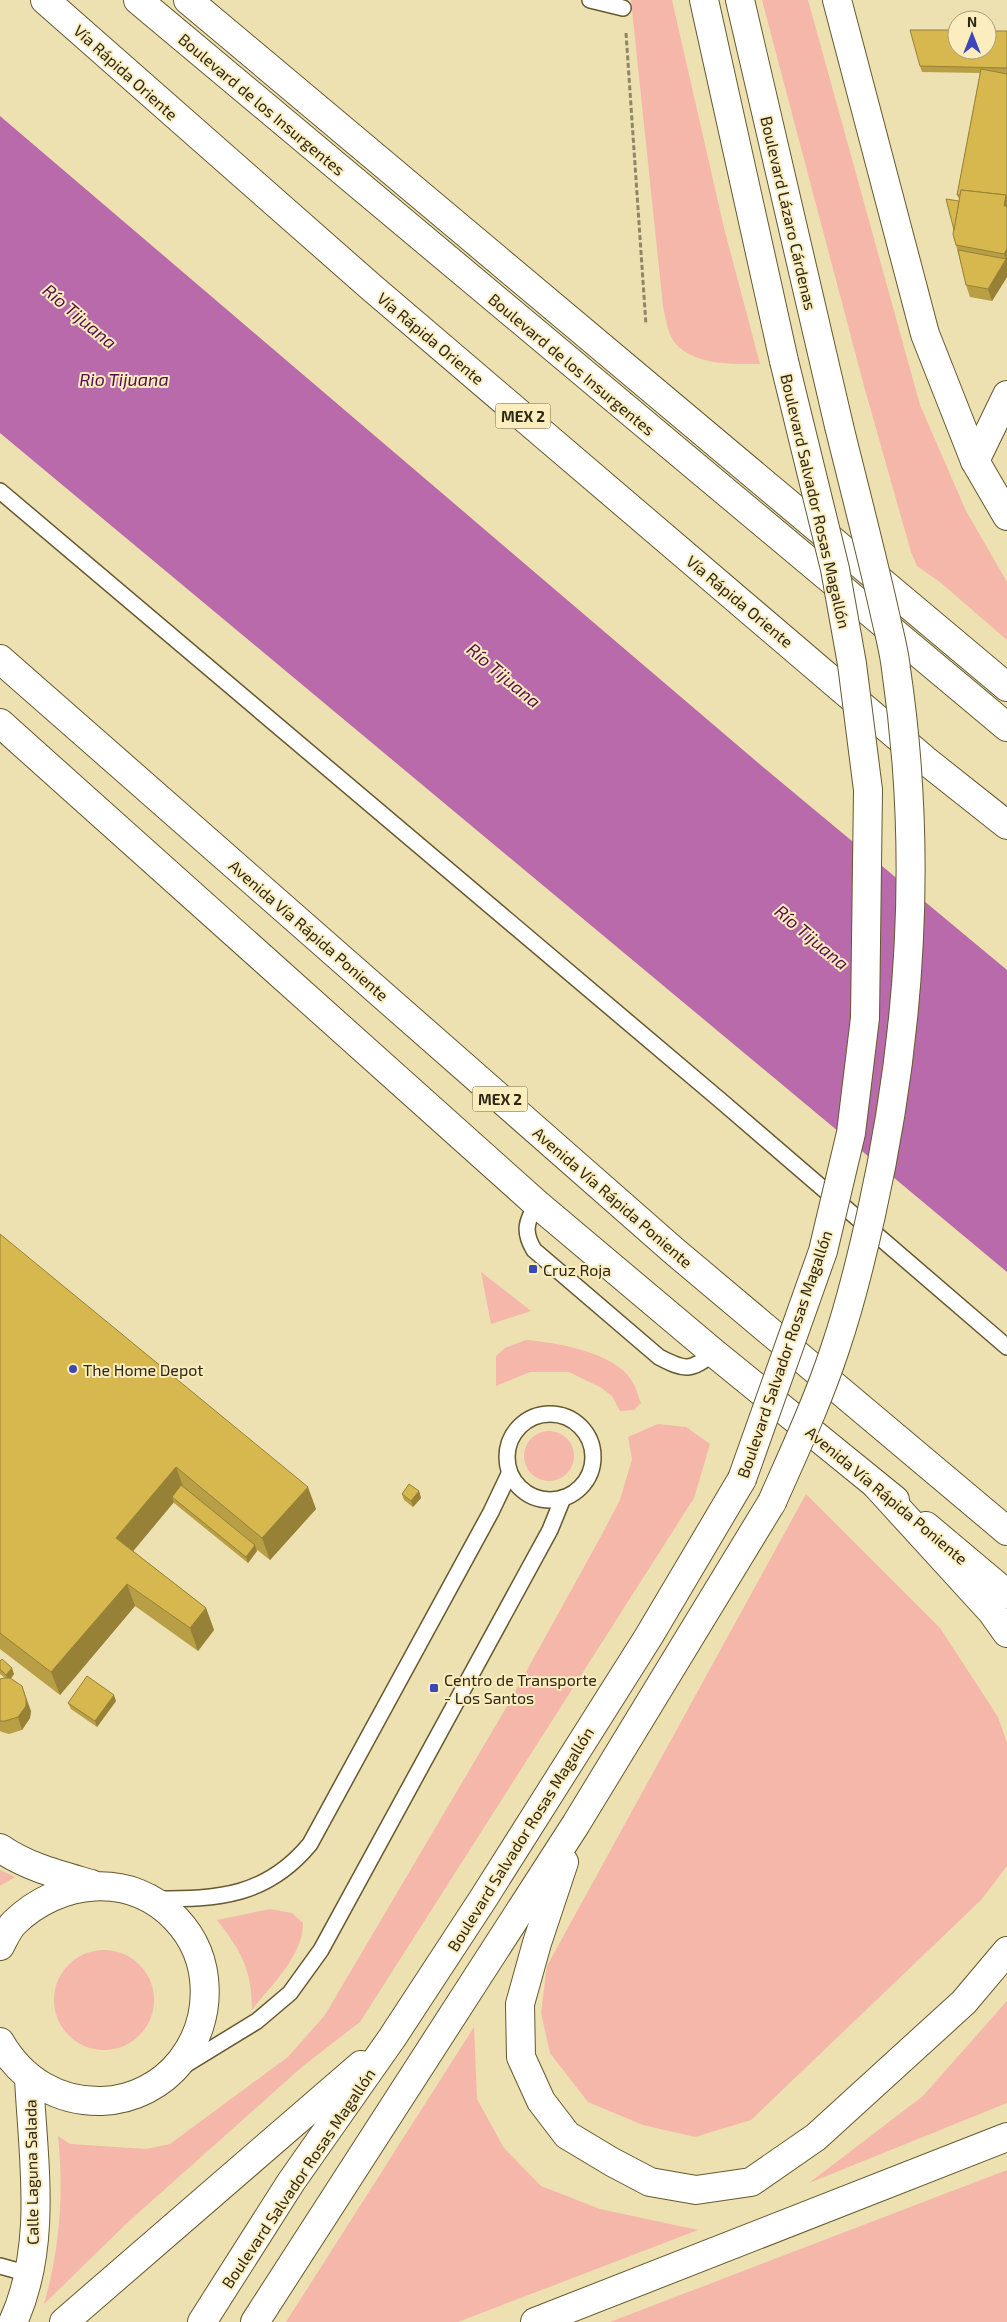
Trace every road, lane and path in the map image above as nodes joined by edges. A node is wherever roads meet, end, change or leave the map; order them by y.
1 (45, 0) edge
2 (138, 0) edge
3 (188, 0) edge
4 (590, 0) edge
5 (704, 0) edge
6 (740, 0) edge
7 (837, 0) edge
8 (623, 8) joint
9 (646, 324) dead end
10 (1007, 395) edge
11 (975, 461) junction
12 (0, 491) edge
13 (1007, 516) edge
14 (0, 659) edge
15 (1007, 687) edge
16 (0, 723) edge
17 (1007, 727) edge
18 (1007, 825) edge
19 (537, 1204) junction
20 (1007, 1347) edge
21 (714, 1353) junction
22 (510, 1474) junction
23 (876, 1485) junction
24 (563, 1498) junction
25 (1007, 1531) edge
26 (1007, 1594) edge
27 (1007, 1633) edge
28 (576, 1824) junction
29 (0, 1848) edge
30 (94, 1885) junction
31 (149, 1899) junction
32 (0, 1946) edge
33 (1007, 1951) edge
34 (392, 2038) junction
35 (0, 2042) edge
36 (171, 2073) junction
37 (29, 2078) junction
38 (1007, 2137) edge
39 (0, 2266) edge
40 (29, 2274) junction
41 (13, 2322) edge
42 (64, 2322) edge
43 (202, 2322) edge
44 (255, 2322) edge
45 (535, 2322) edge

1 - 18 main road, Vía Rápida Oriente / MEX 2
2 - 17 main road, Boulevard de los Insurgentes
3 - 15 main road, Boulevard de los Insurgentes
4 - 8 lane
5 - 34 main road, Boulevard Salvador Rosas Magallón, bridge
6 - 28 main road, Boulevard Lázaro Cárdenas, bridge
7 - 11 main road
8 - 9 path
10 - 11 main road
11 - 13 main road
12 - 20 lane
14 - 25 main road, Avenida Vía Rápida Poniente / MEX 2
16 - 19 main road, Avenida Vía Rápida Poniente
19 - 21 main road, Avenida Vía Rápida Poniente
19 - 21 lane
21 - 23 main road, Avenida Vía Rápida Poniente
22 - 24 lane
22 - 24 lane
22 - 31 lane
23 - 26 main road, Avenida Vía Rápida Poniente
23 - 27 main road
24 - 36 lane
28 - 33 main road
28 - 44 main road
29 - 30 main road
30 - 31 main road
30 - 32 main road
31 - 36 main road
34 - 42 main road
34 - 43 main road, Boulevard Salvador Rosas Magallón
35 - 37 main road
36 - 37 main road
37 - 40 main road, Calle Laguna Salada
38 - 45 main road
39 - 40 lane
40 - 41 main road, Calle Laguna Salada

